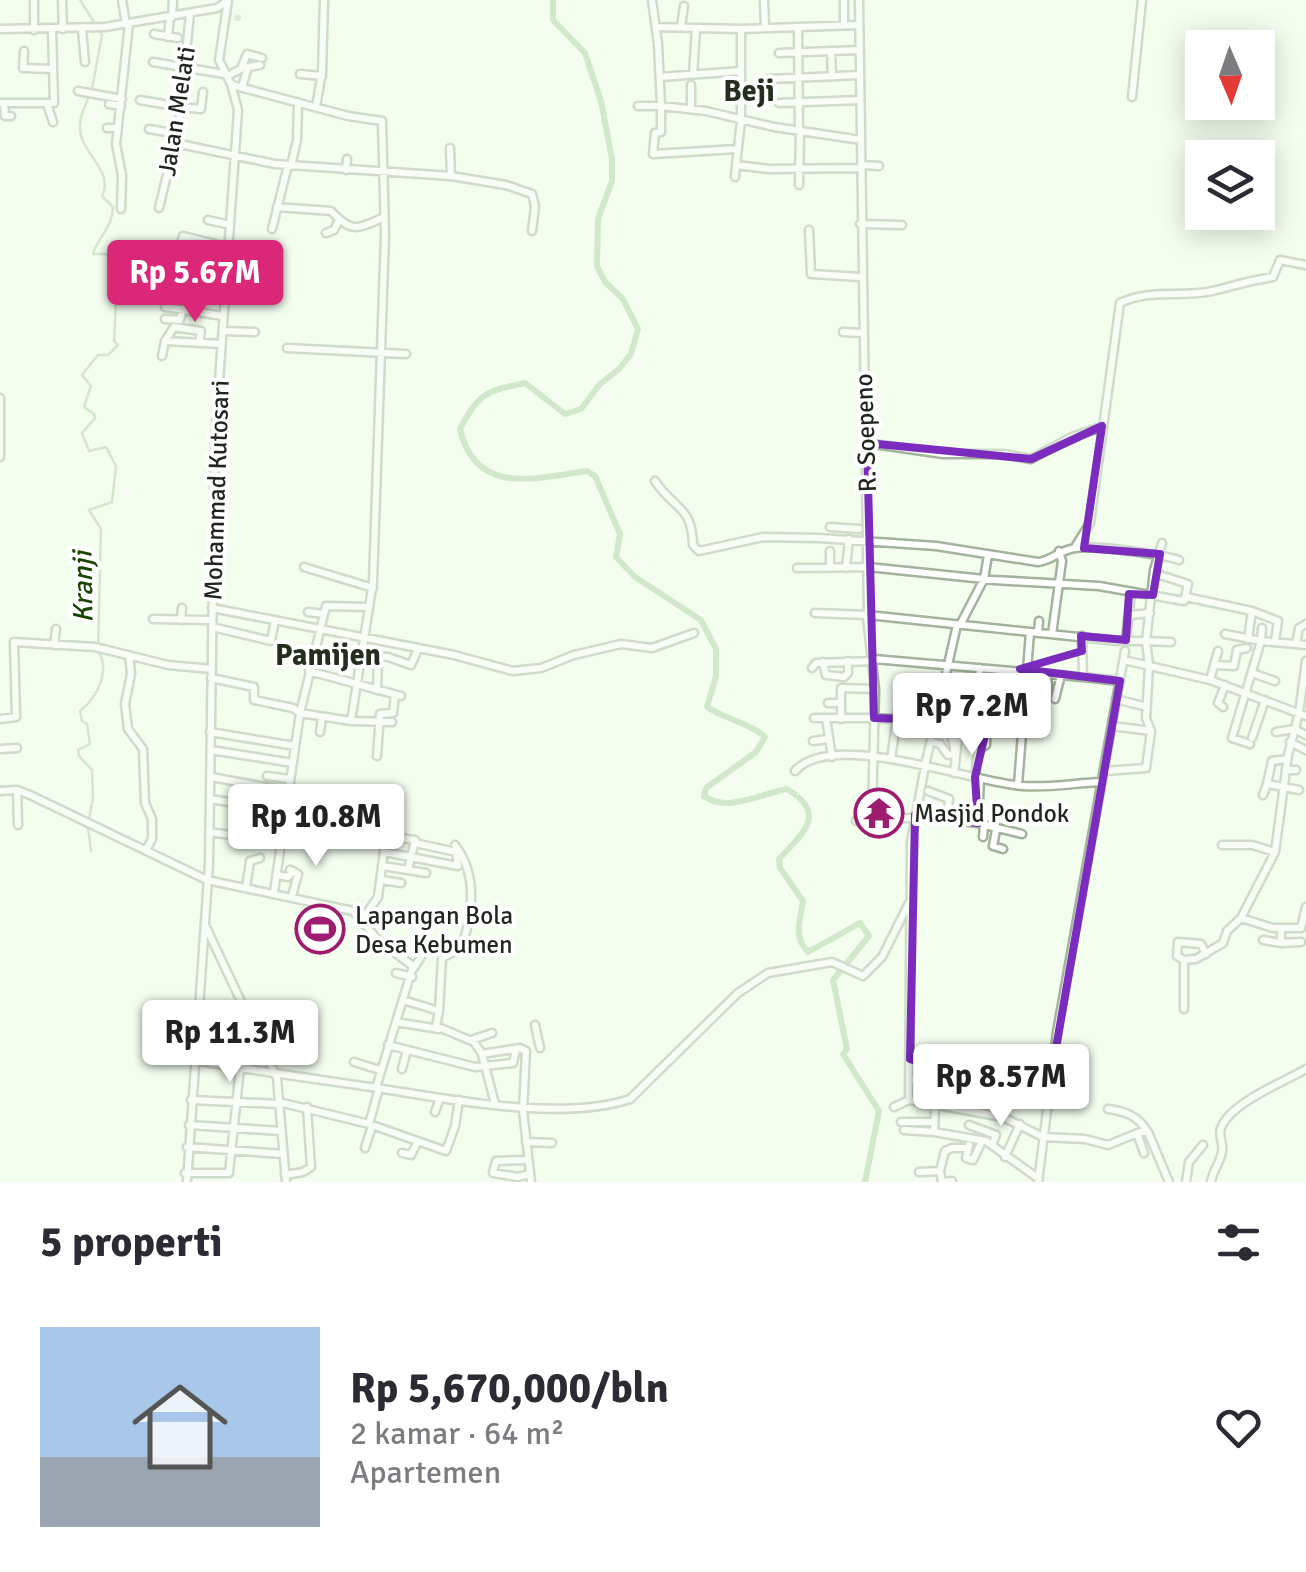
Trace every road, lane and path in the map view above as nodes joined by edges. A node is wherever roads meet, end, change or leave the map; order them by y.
1 (34, 0) edge
2 (62, 0) edge
3 (122, 0) edge
4 (173, 0) edge
5 (228, 0) edge
6 (324, 0) edge
7 (652, 0) edge
8 (764, 0) edge
9 (844, 0) edge
10 (859, 0) edge
11 (1142, 0) edge
12 (684, 6) dead end
13 (217, 8) junction
14 (190, 13) junction
15 (226, 15) junction
16 (171, 17) junction
17 (128, 24) junction
18 (860, 24) junction
19 (844, 25) junction
20 (656, 27) junction
21 (681, 27) junction
22 (798, 27) junction
23 (696, 28) junction
24 (765, 28) junction
25 (0, 29) edge
26 (64, 29) junction
27 (82, 29) junction
28 (741, 29) junction
29 (34, 30) junction
30 (52, 30) junction
31 (154, 34) dead end
32 (168, 37) junction
33 (178, 38) dead end
34 (187, 49) junction
35 (196, 49) dead end
36 (24, 50) dead end
37 (860, 50) junction
38 (831, 51) junction
39 (798, 52) junction
40 (779, 53) dead end
41 (85, 62) dead end
42 (154, 62) dead end
43 (184, 67) junction
44 (53, 69) junction
45 (741, 71) junction
46 (300, 74) dead end
47 (693, 75) junction
48 (860, 75) junction
49 (322, 76) junction
50 (832, 76) junction
51 (660, 77) junction
52 (799, 77) junction
53 (228, 78) junction
54 (769, 79) dead end
55 (242, 86) junction
56 (690, 86) dead end
57 (78, 91) dead end
58 (204, 92) dead end
59 (1132, 97) dead end
60 (140, 100) dead end
61 (860, 100) junction
62 (121, 102) junction
63 (298, 102) junction
64 (798, 102) junction
65 (778, 103) dead end
66 (2, 104) edge
67 (47, 104) junction
68 (109, 104) dead end
69 (316, 106) junction
70 (638, 106) dead end
71 (660, 106) junction
72 (180, 107) junction
73 (691, 108) junction
74 (11, 116) dead end
75 (741, 121) junction
76 (53, 122) dead end
77 (108, 128) dead end
78 (118, 128) junction
79 (149, 129) dead end
80 (298, 131) junction
81 (799, 131) junction
82 (307, 132) dead end
83 (176, 138) junction
84 (861, 140) junction
85 (450, 148) dead end
86 (737, 149) junction
87 (234, 153) junction
88 (347, 160) dead end
89 (736, 165) junction
90 (290, 166) junction
91 (861, 166) junction
92 (878, 166) dead end
93 (800, 168) junction
94 (346, 170) junction
95 (382, 172) junction
96 (451, 176) junction
97 (734, 177) dead end
98 (466, 179) junction
99 (799, 185) dead end
100 (469, 189) dead end
101 (276, 207) junction
102 (159, 208) dead end
103 (121, 209) dead end
104 (382, 218) junction
105 (260, 219) dead end
106 (208, 220) dead end
107 (340, 220) junction
108 (860, 224) junction
109 (902, 225) dead end
110 (230, 226) junction
111 (809, 230) dead end
112 (532, 231) dead end
113 (326, 233) dead end
114 (228, 247) junction
115 (179, 249) dead end
116 (228, 257) junction
117 (268, 262) dead end
118 (1306, 264) edge
119 (162, 266) dead end
120 (861, 277) junction
121 (238, 278) dead end
122 (226, 279) junction
123 (225, 299) junction
124 (256, 299) dead end
125 (165, 307) dead end
126 (183, 310) junction
127 (224, 316) junction
128 (165, 318) dead end
129 (223, 330) junction
130 (255, 332) dead end
131 (842, 332) dead end
132 (862, 333) junction
133 (164, 341) junction
134 (199, 343) junction
135 (222, 344) junction
136 (287, 348) dead end
137 (380, 352) junction
138 (406, 354) dead end
139 (162, 356) dead end
140 (0, 398) edge
141 (0, 422) edge
142 (1102, 426) junction
143 (867, 443) junction
144 (1, 447) edge
145 (0, 457) edge
146 (655, 481) dead end
147 (830, 527) dead end
148 (864, 529) junction
149 (849, 540) junction
150 (870, 540) junction
151 (1162, 542) dead end
152 (1074, 548) junction
153 (830, 551) dead end
154 (1059, 551) junction
155 (1160, 554) junction
156 (988, 555) junction
157 (1180, 560) dead end
158 (304, 567) dead end
159 (868, 567) junction
160 (797, 568) dead end
161 (830, 568) junction
162 (846, 568) junction
163 (1154, 574) junction
164 (984, 579) junction
165 (1057, 584) junction
166 (373, 588) junction
167 (1131, 594) junction
168 (1153, 595) junction
169 (1186, 597) junction
170 (369, 607) junction
171 (182, 608) dead end
172 (212, 608) junction
173 (308, 612) dead end
174 (1252, 612) junction
175 (816, 613) dead end
176 (1150, 613) junction
177 (324, 614) junction
178 (1130, 614) junction
179 (868, 616) junction
180 (153, 619) dead end
181 (182, 620) junction
182 (275, 620) junction
183 (1039, 621) dead end
184 (212, 623) junction
185 (1306, 624) edge
186 (958, 625) junction
187 (1262, 628) dead end
188 (56, 629) dead end
189 (319, 630) junction
190 (1034, 632) junction
191 (694, 633) dead end
192 (1052, 634) junction
193 (1225, 634) dead end
194 (1082, 636) junction
195 (363, 637) junction
196 (1126, 640) junction
197 (1146, 640) junction
198 (1117, 641) junction
199 (1274, 641) junction
200 (1171, 642) dead end
201 (1262, 642) junction
202 (54, 644) junction
203 (392, 644) junction
204 (1248, 644) junction
205 (1296, 644) junction
206 (1306, 645) edge
207 (403, 646) junction
208 (418, 649) junction
209 (1218, 650) dead end
210 (129, 655) junction
211 (362, 655) junction
212 (1125, 655) junction
213 (378, 656) junction
214 (395, 659) junction
215 (874, 660) junction
216 (848, 661) junction
217 (1306, 661) edge
218 (823, 662) junction
219 (1235, 662) junction
220 (949, 664) junction
221 (1149, 665) junction
222 (1215, 665) junction
223 (1066, 666) dead end
224 (812, 668) dead end
225 (980, 668) junction
226 (1253, 670) junction
227 (308, 671) junction
228 (1026, 672) junction
229 (211, 674) junction
230 (1047, 674) junction
231 (1062, 675) junction
232 (1083, 677) junction
233 (1210, 680) junction
234 (1120, 681) junction
235 (1275, 682) dead end
236 (356, 685) junction
237 (1047, 685) junction
238 (1058, 685) junction
239 (1225, 685) junction
240 (876, 689) junction
241 (377, 690) junction
242 (1245, 692) junction
243 (1116, 699) junction
244 (976, 700) dead end
245 (1265, 700) junction
246 (828, 702) dead end
247 (840, 702) junction
248 (1147, 707) junction
249 (1223, 707) dead end
250 (300, 713) junction
251 (898, 715) junction
252 (1302, 715) edge
253 (322, 718) junction
254 (814, 718) dead end
255 (826, 718) junction
256 (874, 718) junction
257 (841, 719) junction
258 (0, 720) edge
259 (380, 720) junction
260 (392, 722) dead end
261 (936, 722) junction
262 (949, 722) junction
263 (960, 722) junction
264 (352, 723) junction
265 (987, 723) junction
266 (1023, 726) junction
267 (1112, 726) junction
268 (1294, 729) junction
269 (210, 732) junction
270 (320, 732) dead end
271 (1150, 732) junction
272 (1276, 732) dead end
273 (1306, 735) edge
274 (828, 739) junction
275 (813, 740) dead end
276 (930, 742) junction
277 (1290, 742) junction
278 (295, 746) junction
279 (17, 748) dead end
280 (0, 749) edge
281 (211, 750) junction
282 (1306, 750) edge
283 (873, 754) junction
284 (377, 756) dead end
285 (832, 757) junction
286 (891, 759) junction
287 (1287, 759) junction
288 (293, 763) junction
289 (924, 766) junction
290 (1104, 770) junction
291 (1286, 770) junction
292 (1296, 770) dead end
293 (794, 771) dead end
294 (954, 773) junction
295 (267, 776) dead end
296 (211, 777) junction
297 (975, 777) junction
298 (290, 779) junction
299 (1102, 782) junction
300 (1267, 784) junction
301 (967, 785) dead end
302 (1018, 786) junction
303 (1284, 788) junction
304 (18, 790) junction
305 (289, 790) junction
306 (1299, 790) dead end
307 (0, 791) edge
308 (928, 791) dead end
309 (1263, 795) dead end
310 (210, 799) junction
311 (242, 804) junction
312 (285, 812) junction
313 (303, 817) dead end
314 (914, 817) junction
315 (872, 818) junction
316 (947, 819) junction
317 (856, 821) dead end
318 (981, 824) junction
319 (18, 825) dead end
320 (996, 830) junction
321 (209, 832) junction
322 (1022, 834) dead end
323 (240, 836) junction
324 (983, 837) dead end
325 (282, 842) junction
326 (414, 843) junction
327 (456, 845) dead end
328 (1222, 845) dead end
329 (1004, 849) dead end
330 (146, 850) junction
331 (384, 852) junction
332 (1275, 852) junction
333 (260, 858) dead end
334 (411, 858) junction
335 (383, 866) junction
336 (408, 870) junction
337 (426, 874) dead end
338 (277, 875) junction
339 (207, 880) junction
340 (382, 880) junction
341 (402, 883) dead end
342 (246, 888) junction
343 (274, 892) junction
344 (292, 896) junction
345 (909, 902) junction
346 (1306, 907) edge
347 (1241, 918) junction
348 (362, 920) junction
349 (206, 926) junction
350 (1281, 929) junction
351 (424, 933) dead end
352 (1263, 940) dead end
353 (213, 941) junction
354 (1301, 942) dead end
355 (1281, 943) junction
356 (203, 945) junction
357 (1206, 954) junction
358 (1184, 960) junction
359 (396, 972) dead end
360 (413, 972) junction
361 (403, 1000) junction
362 (1184, 1009) dead end
363 (439, 1011) junction
364 (396, 1022) junction
365 (535, 1025) dead end
366 (440, 1029) junction
367 (492, 1033) dead end
368 (471, 1040) junction
369 (388, 1045) junction
370 (516, 1049) junction
371 (407, 1050) junction
372 (526, 1050) junction
373 (482, 1054) junction
374 (910, 1059) junction
375 (194, 1060) junction
376 (354, 1062) dead end
377 (485, 1064) junction
378 (240, 1068) junction
379 (402, 1068) dead end
380 (1306, 1069) edge
381 (380, 1070) junction
382 (273, 1073) junction
383 (909, 1080) junction
384 (377, 1088) junction
385 (972, 1090) dead end
386 (1048, 1094) junction
387 (440, 1098) junction
388 (190, 1100) junction
389 (460, 1100) junction
390 (909, 1100) junction
391 (234, 1102) junction
392 (280, 1103) junction
393 (495, 1104) junction
394 (522, 1106) junction
395 (307, 1107) junction
396 (894, 1107) dead end
397 (935, 1107) junction
398 (1108, 1109) dead end
399 (973, 1111) junction
400 (435, 1112) dead end
401 (934, 1122) junction
402 (1020, 1124) junction
403 (188, 1125) junction
404 (370, 1125) junction
405 (970, 1125) junction
406 (232, 1127) junction
407 (281, 1131) junction
408 (934, 1132) junction
409 (1111, 1132) dead end
410 (1148, 1132) junction
411 (1138, 1133) junction
412 (1042, 1137) junction
413 (982, 1141) junction
414 (417, 1142) junction
415 (526, 1142) junction
416 (968, 1142) junction
417 (552, 1143) dead end
418 (1104, 1145) junction
419 (1203, 1145) dead end
420 (992, 1146) junction
421 (186, 1147) junction
422 (365, 1148) dead end
423 (230, 1150) junction
424 (1144, 1153) dead end
425 (283, 1154) junction
426 (402, 1154) dead end
427 (1005, 1157) junction
428 (527, 1160) junction
429 (940, 1171) junction
430 (919, 1172) dead end
431 (186, 1178) edge
432 (285, 1178) edge
433 (530, 1178) edge
434 (518, 1179) edge
435 (1039, 1180) edge
436 (942, 1182) edge
437 (952, 1182) edge
438 (1169, 1182) edge
439 (1186, 1182) edge
440 (1211, 1182) edge

1 - 29 street
2 - 26 street
3 - 17 street
4 - 16 street
5 - 13 street
5 - 15 street, Mohammad Kutosari
6 - 49 street
7 - 20 street
8 - 24 street
9 - 19 street
10 - 18 street, R. Soepeno
11 - 59 street
12 - 21 street
13 - 14 street
13 - 15 street
14 - 16 street
14 - 34 street, Jalan Melati
15 - 53 street, Mohammad Kutosari
16 - 17 street
16 - 32 street
17 - 27 street
17 - 62 street
18 - 19 street
18 - 37 street, R. Soepeno
19 - 22 street
20 - 21 street
20 - 51 street
21 - 23 street
22 - 24 street
22 - 39 street
23 - 28 street
23 - 47 street
24 - 28 street
25 - 29 street
26 - 27 street
26 - 30 street
27 - 41 street
28 - 45 street
29 - 30 street
30 - 44 street
31 - 32 street
32 - 33 street
34 - 35 street
34 - 43 street, Jalan Melati
36 - 44 street
37 - 38 street
37 - 48 street, R. Soepeno
38 - 39 street
38 - 50 street
39 - 40 street
39 - 52 street
42 - 43 street
43 - 53 street
43 - 72 street, Jalan Melati
44 - 67 street
45 - 47 street
45 - 75 street
46 - 49 street
47 - 51 street
48 - 50 street
48 - 61 street, R. Soepeno
49 - 69 street
50 - 52 street
51 - 71 street
52 - 54 street
52 - 64 street
53 - 55 street
53 - 55 street
53 - 87 street, Mohammad Kutosari
55 - 63 street
56 - 73 street
57 - 62 street
58 - 72 street
60 - 72 street
61 - 64 street
61 - 84 street, R. Soepeno
62 - 68 street
62 - 78 street
63 - 69 street
63 - 80 street
64 - 65 street
64 - 81 street
66 - 67 street
66 - 74 street
67 - 76 street
69 - 95 street
70 - 71 street
71 - 73 street
71 - 86 street
72 - 83 street, Jalan Melati
73 - 75 street
75 - 81 street
75 - 86 street
77 - 78 street
78 - 103 street
79 - 83 street
80 - 82 street
80 - 90 street
81 - 84 street
81 - 93 street
83 - 87 street
83 - 102 street, Jalan Melati
84 - 91 street, R. Soepeno
85 - 96 street
86 - 89 street
87 - 90 street
87 - 110 street, Mohammad Kutosari
88 - 94 street
89 - 93 street
89 - 97 street
90 - 94 street
90 - 101 street
91 - 92 street
91 - 93 street
91 - 108 street, R. Soepeno
93 - 99 street
94 - 95 street
95 - 96 street
95 - 104 street
96 - 98 street
98 - 100 street
98 - 112 street
101 - 105 street
101 - 107 street
104 - 107 street
104 - 137 street
106 - 110 street
107 - 113 street
108 - 109 street
108 - 120 street, R. Soepeno
110 - 114 street, Mohammad Kutosari
111 - 120 street
114 - 115 street
114 - 116 street, Mohammad Kutosari
116 - 117 street
116 - 122 street, Mohammad Kutosari
118 - 142 street
119 - 122 street
120 - 132 street, R. Soepeno
121 - 122 street
122 - 123 street, Mohammad Kutosari
123 - 124 street
123 - 127 street, Mohammad Kutosari
125 - 126 street
126 - 127 street
126 - 128 street
127 - 129 street, Mohammad Kutosari
129 - 130 street
129 - 135 street, Mohammad Kutosari
131 - 132 street
132 - 143 street, R. Soepeno
133 - 134 street
133 - 134 street
133 - 139 street
134 - 135 street
135 - 172 street, Mohammad Kutosari
136 - 137 street
137 - 138 street
137 - 166 street
140 - 141 street
141 - 144 street
142 - 143 street
142 - 152 street
143 - 148 street, R. Soepeno
144 - 145 street
146 - 149 street
147 - 148 street
148 - 150 street, R. Soepeno
149 - 150 street
149 - 162 street
150 - 156 street
150 - 159 street, R. Soepeno
151 - 155 street
152 - 154 street
152 - 155 street
153 - 161 street
154 - 156 street
154 - 165 street
155 - 157 street
155 - 163 street
156 - 164 street
158 - 166 street
159 - 162 street
159 - 164 street
159 - 179 street, R. Soepeno
160 - 161 street
161 - 162 street
163 - 168 street
163 - 169 street
164 - 165 street
164 - 186 street
165 - 167 street
165 - 192 street
166 - 170 street
167 - 168 street
167 - 178 street
168 - 169 street
168 - 176 street
169 - 174 street
170 - 177 street
170 - 195 street
171 - 181 street
172 - 182 street
172 - 184 street, Mohammad Kutosari
173 - 177 street
174 - 199 street
174 - 204 street
175 - 179 street
176 - 178 street
176 - 197 street
177 - 189 street
178 - 196 street
179 - 186 street
179 - 215 street, R. Soepeno
180 - 181 street
181 - 184 street
182 - 184 street
182 - 189 street
183 - 190 street
184 - 229 street, Mohammad Kutosari
185 - 205 street
186 - 190 street
186 - 220 street
187 - 201 street
188 - 202 street
189 - 195 street
189 - 227 street
190 - 192 street
190 - 228 street
191 - 208 street
192 - 194 street
193 - 204 street
194 - 198 street
194 - 232 street
195 - 203 street
195 - 211 street
196 - 197 street
196 - 198 street
197 - 200 street
197 - 221 street
198 - 212 street
199 - 201 street
199 - 205 street
201 - 204 street
201 - 226 street
202 - 210 street
202 - 258 street
203 - 207 street
203 - 214 street
204 - 219 street
205 - 206 street
207 - 208 street
207 - 214 street
208 - 214 street
209 - 222 street
210 - 229 street
210 - 330 street
211 - 213 street
211 - 236 street
212 - 221 street
212 - 234 street
213 - 214 street
213 - 241 street
215 - 216 street
215 - 220 street
215 - 240 street, R. Soepeno
216 - 218 street
216 - 218 street
217 - 252 street
218 - 224 street
219 - 222 street
219 - 226 street
220 - 225 street
220 - 261 street
221 - 233 street
221 - 248 street
222 - 233 street
223 - 231 street
225 - 228 street
225 - 244 street
226 - 235 street
226 - 242 street
227 - 236 street
227 - 250 street
228 - 230 street
228 - 266 street
229 - 250 street
229 - 269 street, Mohammad Kutosari
230 - 231 street
230 - 237 street
231 - 232 street
231 - 238 street
232 - 234 street
233 - 239 street
234 - 243 street
236 - 241 street
236 - 264 street
237 - 238 street
237 - 238 street
239 - 242 street
239 - 249 street
240 - 247 street
240 - 256 street, R. Soepeno
241 - 259 street
242 - 245 street
242 - 245 street
243 - 248 street
243 - 267 street
245 - 252 street
246 - 247 street
247 - 257 street
248 - 271 street
250 - 253 street
250 - 278 street
251 - 256 street
251 - 261 street
251 - 286 street
252 - 268 street
253 - 264 street
253 - 270 street
254 - 255 street
255 - 257 street
255 - 274 street
256 - 257 street
256 - 283 street, R. Soepeno
259 - 260 street
259 - 264 street
259 - 284 street
261 - 262 street
261 - 276 street
262 - 263 street
262 - 276 street
263 - 265 street
263 - 294 street
265 - 266 street
265 - 297 street
266 - 302 street
267 - 271 street
267 - 290 street
268 - 272 street
268 - 273 street
268 - 277 street
269 - 278 street
269 - 281 street, Mohammad Kutosari
271 - 290 street
274 - 275 street
274 - 285 street
276 - 289 street
277 - 282 street
277 - 287 street
278 - 288 street
279 - 280 street
281 - 288 street
281 - 296 street, Mohammad Kutosari
283 - 285 street
283 - 286 street
283 - 315 street, R. Soepeno
285 - 293 street
286 - 289 street
287 - 291 street
287 - 300 street
288 - 298 street
289 - 294 street
289 - 314 street
290 - 299 street
291 - 292 street
291 - 303 street
294 - 297 street
295 - 298 street
296 - 305 street
296 - 310 street, Mohammad Kutosari
297 - 301 street
297 - 302 street
297 - 318 street
298 - 305 street
299 - 302 street
299 - 386 street
300 - 303 street
300 - 309 street
303 - 306 street
303 - 332 street
304 - 307 street
304 - 319 street
304 - 330 street
305 - 312 street
308 - 316 street
310 - 311 street
310 - 321 street, Mohammad Kutosari
311 - 312 street
311 - 323 street
312 - 313 street
312 - 325 street
314 - 315 street
314 - 316 street
314 - 345 street
315 - 317 street
316 - 318 street
318 - 320 street
318 - 324 street
320 - 322 street
320 - 329 street
321 - 323 street
321 - 339 street, Mohammad Kutosari
323 - 325 street
325 - 338 street
326 - 331 street
326 - 334 street
326 - 334 street
327 - 363 street
328 - 332 street
330 - 339 street
331 - 334 street
331 - 335 street
332 - 347 street
333 - 342 street
334 - 336 street
335 - 336 street
335 - 340 street
336 - 337 street
338 - 343 street
338 - 344 street
339 - 342 street
339 - 349 street, Mohammad Kutosari
340 - 341 street
340 - 348 street
342 - 343 street
343 - 344 street
344 - 348 street
345 - 374 street
345 - 394 street
346 - 350 street
347 - 350 street
347 - 357 street
348 - 360 street
349 - 353 street
349 - 356 street, Mohammad Kutosari
350 - 355 street
351 - 360 street
352 - 355 street
353 - 356 street
353 - 382 street
354 - 355 street
356 - 375 street, Mohammad Kutosari
357 - 358 street
357 - 358 street
358 - 362 street
359 - 360 street
360 - 361 street
361 - 363 street
361 - 364 street
363 - 366 street
364 - 366 street
364 - 369 street
365 - 372 street
366 - 368 street
367 - 368 street
368 - 373 street
369 - 371 street
369 - 381 street
370 - 372 street
370 - 373 street
370 - 377 street
371 - 377 street
371 - 379 street
372 - 394 street
373 - 377 street
374 - 383 street
374 - 386 street
375 - 378 street
375 - 388 street, Mohammad Kutosari
376 - 381 street
377 - 393 street
378 - 382 street
378 - 391 street
380 - 440 street
381 - 384 street
382 - 384 street
382 - 392 street
383 - 385 street
383 - 390 street
384 - 387 street
384 - 404 street
386 - 412 street
387 - 389 street
387 - 400 street
388 - 391 street
388 - 403 street, Mohammad Kutosari
389 - 393 street
389 - 414 street
390 - 396 street
390 - 397 street
391 - 392 street
391 - 406 street
392 - 395 street
392 - 407 street
393 - 394 street
394 - 415 street
395 - 404 street
395 - 432 street
397 - 399 street
397 - 401 street
398 - 410 street
399 - 402 street
399 - 405 street
401 - 408 street
401 - 408 street
402 - 412 street
402 - 427 street
403 - 406 street
403 - 421 street, Mohammad Kutosari
404 - 414 street
404 - 422 street
405 - 416 street
405 - 420 street
406 - 407 street
406 - 423 street
407 - 425 street
408 - 416 street
409 - 418 street
410 - 411 street
410 - 438 street
411 - 418 street
411 - 424 street
412 - 418 street
412 - 435 street
413 - 416 street
413 - 416 street
413 - 420 street
414 - 426 street
415 - 417 street
415 - 428 street
416 - 429 street
419 - 439 street
420 - 427 street
421 - 423 street
421 - 431 street, Mohammad Kutosari
423 - 425 street
423 - 431 street
425 - 432 street
427 - 435 street
428 - 433 street
428 - 434 street
429 - 430 street
429 - 436 street
433 - 434 street
436 - 437 street

